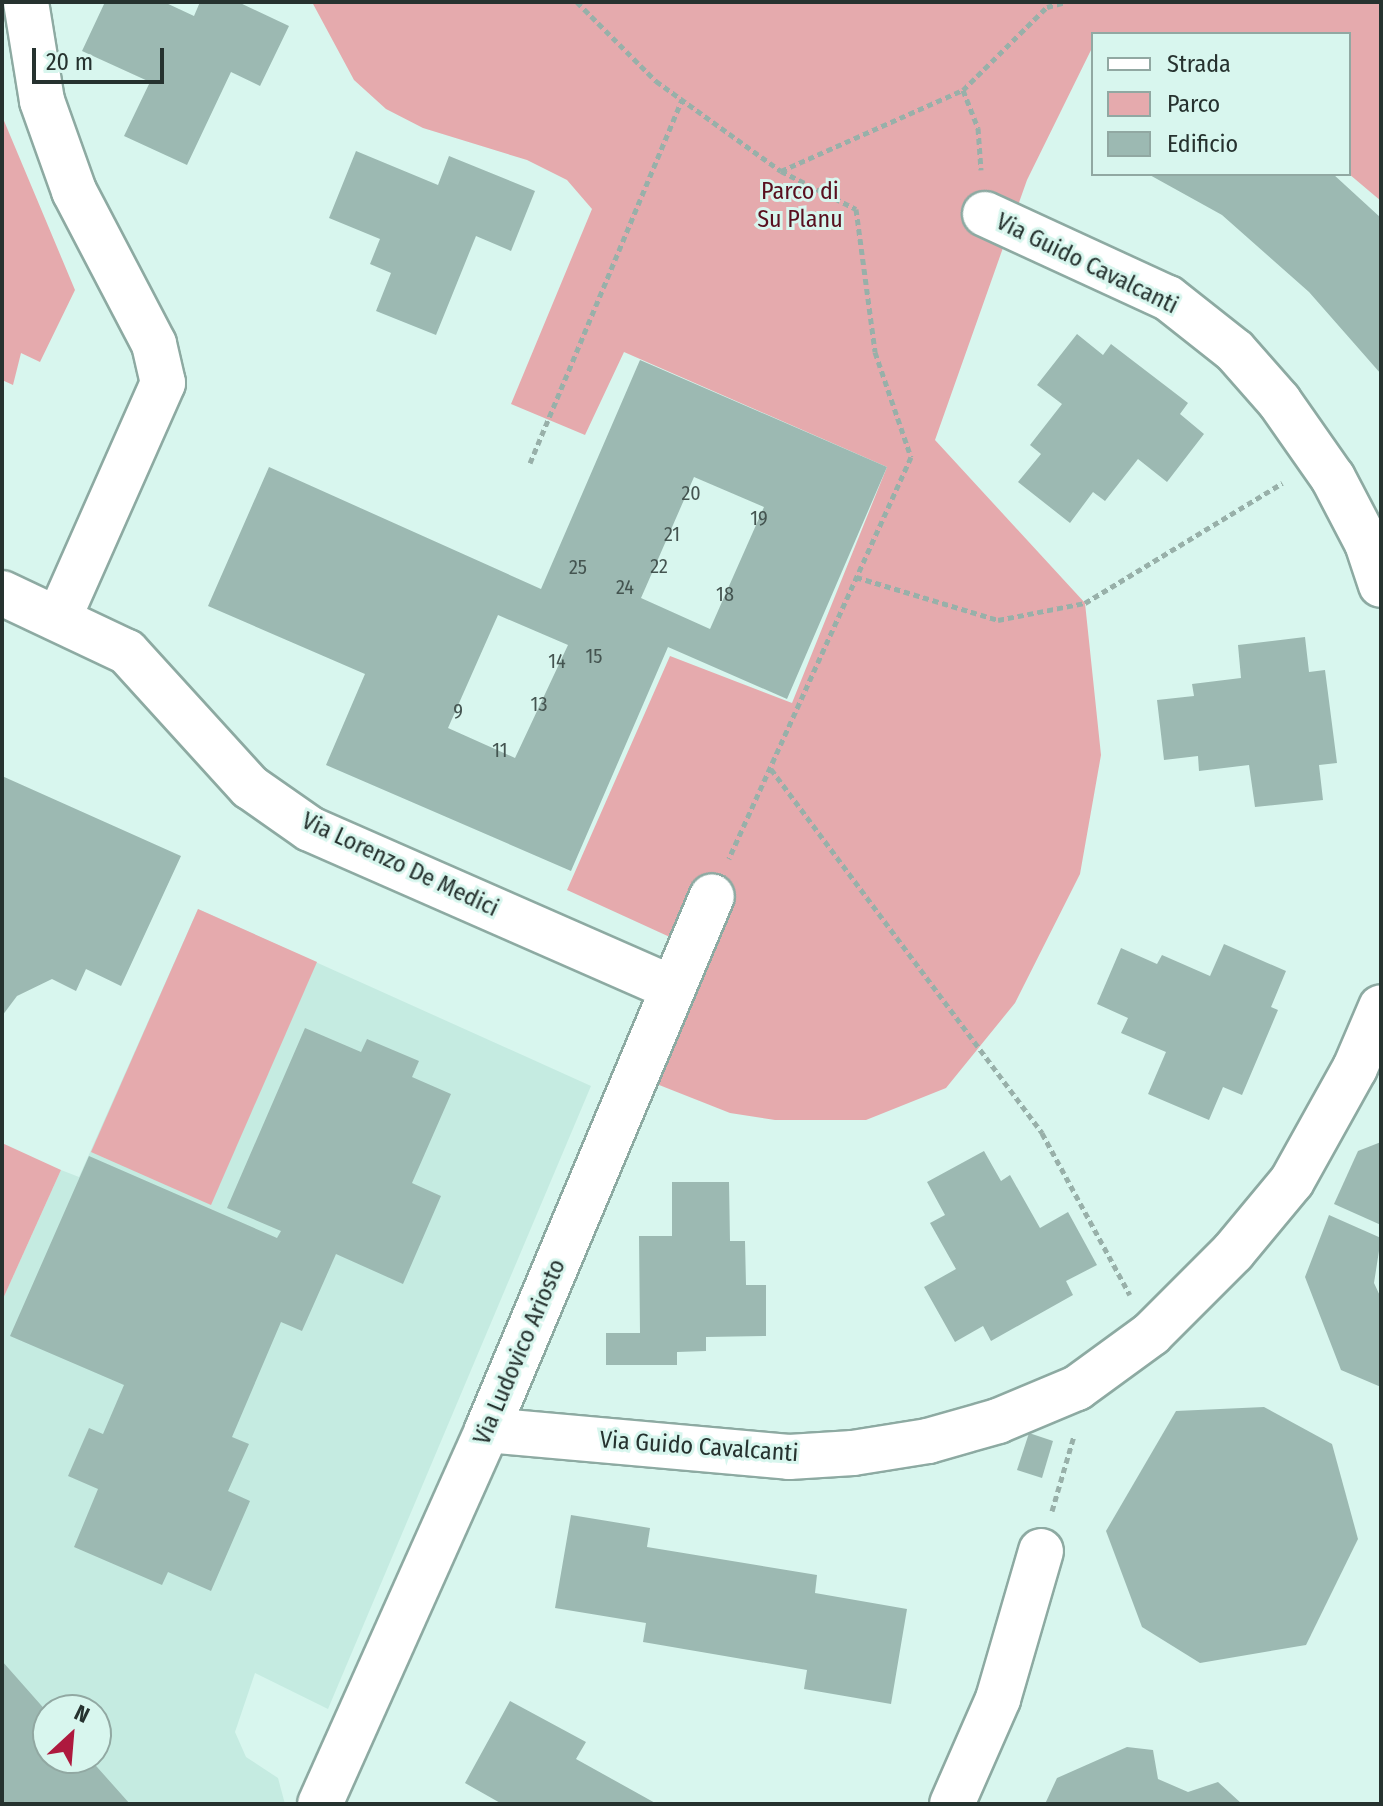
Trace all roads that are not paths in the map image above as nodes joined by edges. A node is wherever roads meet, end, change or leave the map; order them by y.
1 (26, 2) edge
2 (985, 214) road end
3 (1381, 585) edge
4 (2, 593) edge
5 (59, 618) junction
6 (712, 896) road end
7 (672, 988) junction
8 (1381, 1007) edge
9 (487, 1430) junction
10 (1041, 1551) road end
11 (320, 1804) edge
12 (952, 1804) edge

1 - 5 street
2 - 3 street, Via Guido Cavalcanti
4 - 5 street, Via Lorenzo De Medici
5 - 7 street, Via Lorenzo De Medici
6 - 7 street, Via Ludovico Ariosto
7 - 9 street, Via Ludovico Ariosto
8 - 9 street, Via Guido Cavalcanti
9 - 11 street, Via Ludovico Ariosto
10 - 12 street

